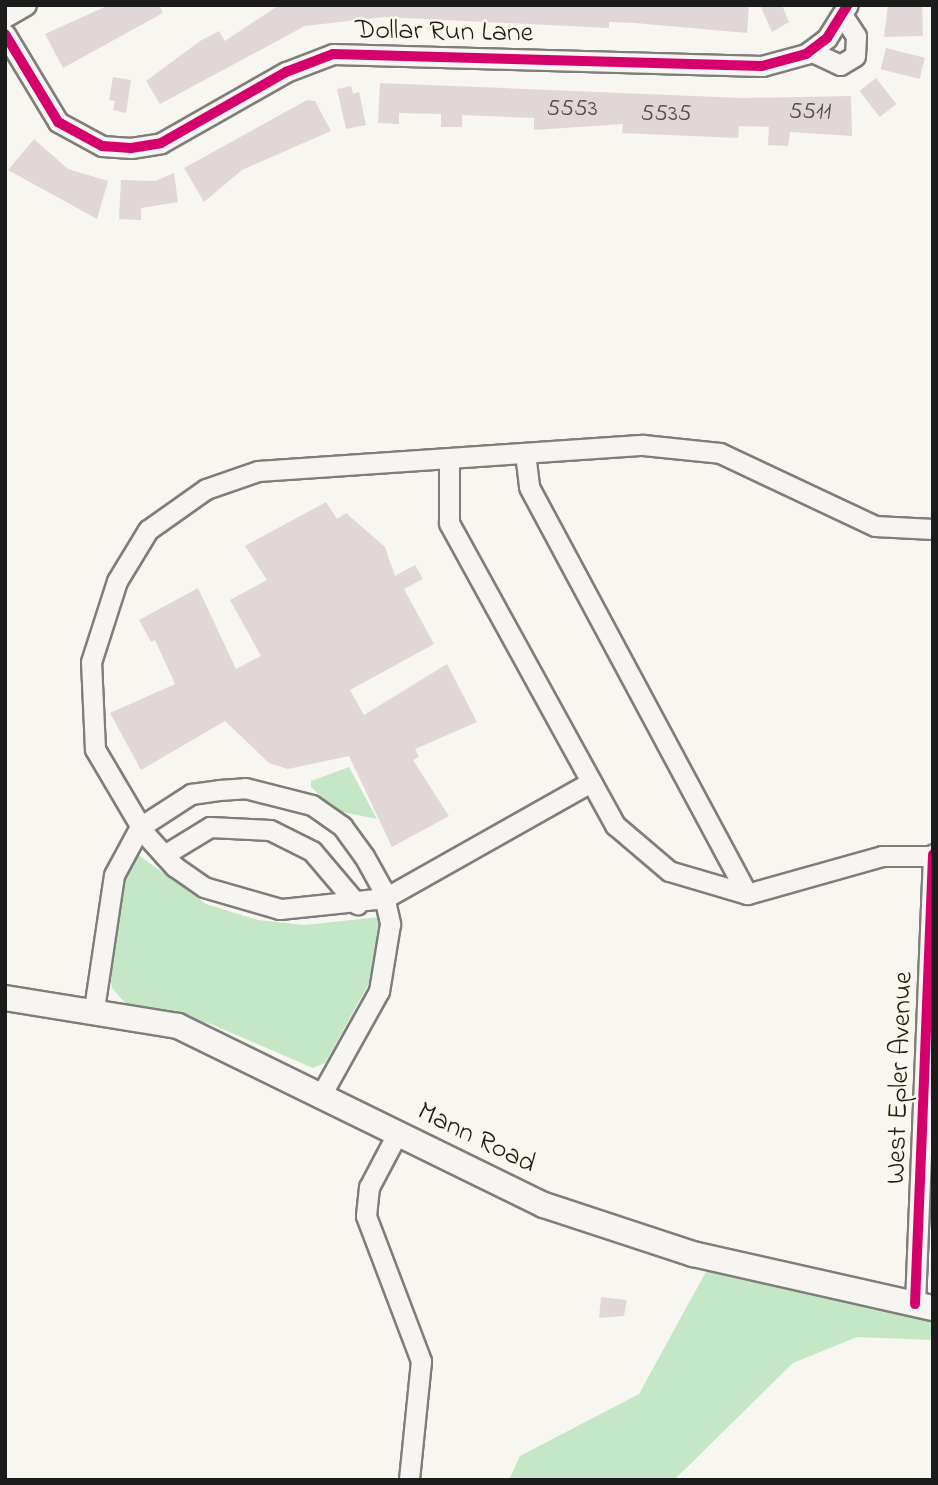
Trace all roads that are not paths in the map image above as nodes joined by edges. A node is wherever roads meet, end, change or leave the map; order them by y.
1 (26, 5) edge
2 (845, 11) edge
3 (5, 17) edge
4 (5, 34) edge
5 (810, 51) junction
6 (525, 453) junction
7 (449, 458) junction
8 (933, 529) edge
9 (591, 782) junction
10 (140, 827) junction
11 (164, 855) junction
12 (933, 855) edge
13 (747, 894) junction
14 (384, 898) junction
15 (357, 904) junction
16 (5, 998) edge
17 (94, 1009) junction
18 (321, 1095) junction
19 (397, 1134) junction
20 (924, 1306) edge
21 (409, 1480) edge

1 - 3 street
2 - 5 street, Dollar Run Lane
2 - 5 street
4 - 5 street, Dollar Run Lane
6 - 7 street
6 - 8 street
6 - 13 street
7 - 9 street
7 - 10 street
9 - 13 street
9 - 14 street
10 - 11 street
10 - 14 street
10 - 17 street
11 - 15 street
11 - 15 street
12 - 13 street
12 - 20 street, West Epler Avenue
14 - 15 street
14 - 18 street
16 - 17 main road, Mann Road
17 - 18 main road, Mann Road
18 - 19 main road, Mann Road
19 - 20 main road, Mann Road
19 - 21 street

